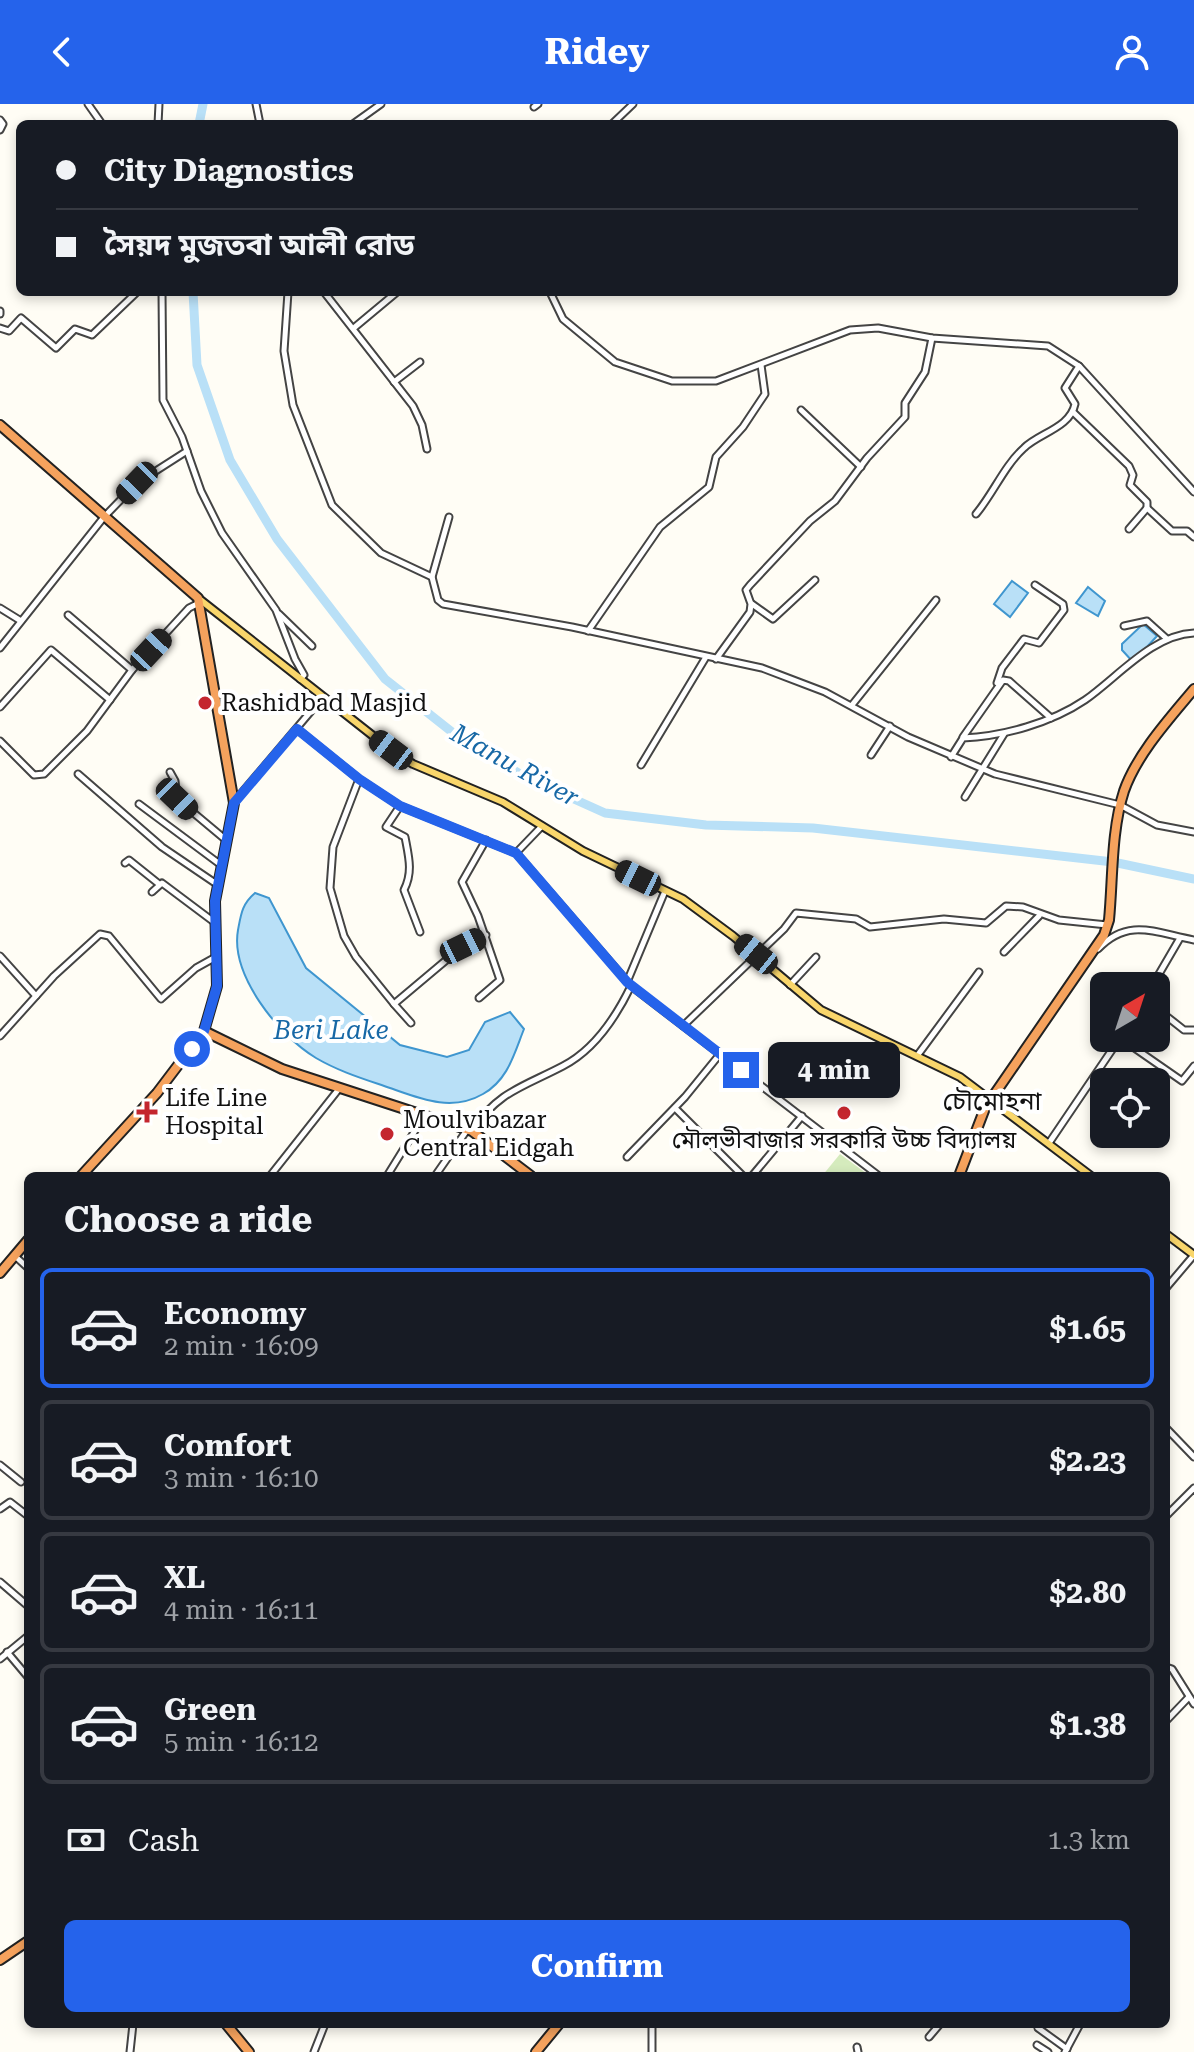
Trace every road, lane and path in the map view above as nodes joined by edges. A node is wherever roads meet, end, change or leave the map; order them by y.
1 (381, 104) edge
2 (633, 104) edge
3 (0, 120) edge
4 (359, 120) edge
5 (616, 120) edge
6 (0, 130) edge
7 (133, 296) edge
8 (162, 296) edge
9 (288, 296) edge
10 (328, 296) edge
11 (392, 296) edge
12 (552, 296) edge
13 (355, 327) junction
14 (0, 328) edge
15 (932, 338) junction
16 (420, 362) dead end
17 (761, 364) junction
18 (1079, 366) junction
19 (394, 382) junction
20 (801, 410) dead end
21 (1073, 412) junction
22 (0, 425) edge
23 (427, 449) dead end
24 (187, 451) junction
25 (861, 467) junction
26 (1194, 492) edge
27 (1147, 508) junction
28 (976, 514) dead end
29 (104, 517) junction
30 (449, 517) dead end
31 (1129, 529) dead end
32 (1194, 537) edge
33 (432, 577) junction
34 (815, 580) dead end
35 (1035, 585) dead end
36 (198, 600) junction
37 (936, 600) dead end
38 (751, 604) junction
39 (0, 608) edge
40 (276, 610) junction
41 (68, 615) dead end
42 (21, 621) junction
43 (1124, 626) dead end
44 (588, 631) junction
45 (1194, 633) edge
46 (1167, 639) junction
47 (312, 646) dead end
48 (0, 648) edge
49 (706, 657) junction
50 (716, 659) junction
51 (132, 670) junction
52 (300, 679) junction
53 (997, 683) junction
54 (1194, 689) edge
55 (323, 697) junction
56 (110, 700) junction
57 (852, 705) junction
58 (0, 707) edge
59 (1051, 718) junction
60 (890, 726) junction
61 (297, 729) junction
62 (1004, 734) junction
63 (963, 738) junction
64 (0, 741) edge
65 (871, 755) dead end
66 (951, 757) junction
67 (641, 765) dead end
68 (980, 768) junction
69 (170, 772) dead end
70 (78, 774) dead end
71 (359, 779) junction
72 (965, 797) dead end
73 (234, 803) junction
74 (139, 804) dead end
75 (400, 806) junction
76 (1119, 810) junction
77 (542, 826) junction
78 (1194, 832) edge
79 (226, 840) junction
80 (486, 840) junction
81 (516, 853) junction
82 (125, 863) dead end
83 (221, 865) junction
84 (159, 884) junction
85 (218, 885) junction
86 (665, 891) junction
87 (152, 892) dead end
88 (1039, 916) junction
89 (214, 922) junction
90 (1108, 923) junction
91 (420, 932) dead end
92 (486, 935) junction
93 (1180, 938) junction
94 (1194, 940) edge
95 (1004, 952) dead end
96 (756, 954) junction
97 (0, 956) edge
98 (816, 957) dead end
99 (214, 958) junction
100 (1084, 964) junction
101 (979, 972) dead end
102 (1160, 972) edge
103 (629, 984) junction
104 (790, 985) junction
105 (36, 996) junction
106 (479, 998) dead end
107 (394, 1004) junction
108 (1170, 1019) edge
109 (411, 1023) dead end
110 (683, 1026) junction
111 (1194, 1030) edge
112 (204, 1031) junction
113 (0, 1036) edge
114 (1111, 1052) edge
115 (1140, 1052) edge
116 (720, 1054) junction
117 (917, 1056) junction
118 (1194, 1066) edge
119 (338, 1090) junction
120 (991, 1099) junction
121 (675, 1108) junction
122 (424, 1116) junction
123 (802, 1116) junction
124 (469, 1131) junction
125 (1049, 1143) junction
126 (627, 1157) dead end
127 (85, 1172) edge
128 (273, 1172) edge
129 (389, 1172) edge
130 (438, 1172) edge
131 (525, 1172) edge
132 (739, 1172) edge
133 (755, 1172) edge
134 (874, 1172) edge
135 (960, 1172) edge
136 (1086, 1172) edge
137 (1170, 1237) edge
138 (24, 1245) edge
139 (1194, 1255) edge
140 (15, 1256) junction
141 (24, 1264) edge
142 (0, 1273) edge
143 (1170, 1283) edge
144 (1170, 1432) edge
145 (1194, 1457) edge
146 (0, 1465) edge
147 (21, 1482) dead end
148 (1194, 1488) edge
149 (0, 1509) edge
150 (1170, 1512) edge
151 (24, 1513) edge
152 (0, 1582) edge
153 (24, 1603) edge
154 (24, 1639) edge
155 (7, 1652) junction
156 (0, 1659) edge
157 (1170, 1668) edge
158 (24, 1672) edge
159 (1188, 1698) junction
160 (1194, 1704) edge
161 (1170, 1717) edge
162 (24, 1943) edge
163 (1, 1956) edge
164 (133, 2028) edge
165 (229, 2028) edge
166 (323, 2028) edge
167 (556, 2028) edge
168 (652, 2028) edge
169 (937, 2028) edge
170 (1038, 2028) dead end
171 (1078, 2028) edge
172 (929, 2037) dead end
173 (1037, 2045) dead end
174 (1066, 2050) edge
175 (130, 2052) edge
176 (249, 2052) edge
177 (314, 2052) edge
178 (536, 2052) edge
179 (652, 2052) edge
180 (1048, 2052) edge

1 - 4 street
2 - 5 street
3 - 6 street
7 - 14 street
8 - 24 street
9 - 33 street
10 - 13 street
11 - 13 street
12 - 17 street
13 - 19 street
15 - 17 street
15 - 18 street
15 - 25 street
16 - 19 street
17 - 44 street
18 - 21 street
18 - 26 street
19 - 23 street
20 - 25 street
21 - 27 street
21 - 28 street
22 - 29 highway
24 - 29 street
24 - 40 street
25 - 38 street
27 - 31 street
27 - 32 street
29 - 36 highway
29 - 42 street
30 - 33 street
33 - 44 street
34 - 38 street
35 - 53 street
36 - 51 street
36 - 52 main road
36 - 73 highway
37 - 57 street
38 - 50 street
39 - 42 street
40 - 47 street
40 - 52 street
41 - 51 street
42 - 48 street
43 - 46 street
44 - 49 street
45 - 46 street
46 - 59 street
49 - 50 street
49 - 67 street
50 - 57 street
51 - 56 street
52 - 55 main road
53 - 59 street
53 - 63 street
54 - 76 highway
55 - 61 street
55 - 77 main road
56 - 58 street
56 - 64 street
57 - 60 street
59 - 62 street
60 - 65 street
60 - 66 street
61 - 71 street
61 - 73 street
62 - 63 street
62 - 68 street
63 - 66 street
66 - 68 street
68 - 72 street
68 - 76 street
69 - 79 street
70 - 85 street
71 - 75 street
71 - 107 street
73 - 79 highway
74 - 83 street
75 - 80 street
75 - 91 street
76 - 78 street
76 - 90 highway
77 - 81 street
77 - 86 main road
79 - 83 highway
80 - 81 street
80 - 92 street
81 - 103 street
82 - 84 street
83 - 85 highway
84 - 87 street
84 - 89 street
85 - 89 highway
86 - 96 main road
86 - 103 street
88 - 90 street
88 - 95 street
88 - 96 street
89 - 99 highway
90 - 100 highway
92 - 106 street
92 - 107 street
93 - 94 street
93 - 100 street
93 - 102 street
96 - 104 main road
96 - 110 street
97 - 105 street
98 - 104 street
99 - 105 street
99 - 112 highway
100 - 120 highway
101 - 117 street
103 - 110 street
103 - 124 street
104 - 117 main road
105 - 113 street
107 - 109 street
108 - 111 street
110 - 116 street
112 - 119 highway
112 - 127 highway
114 - 125 street
115 - 118 street
116 - 121 street
116 - 123 street
117 - 120 main road
119 - 122 highway
119 - 128 street
120 - 125 main road
120 - 135 highway
121 - 126 street
121 - 132 street
122 - 124 highway
122 - 129 street
123 - 133 street
123 - 134 street
124 - 130 street
124 - 131 highway
125 - 136 main road
137 - 139 main road
138 - 140 highway
139 - 143 street
140 - 141 street
140 - 142 highway
144 - 145 street
146 - 147 street
148 - 150 street
149 - 151 street
152 - 153 street
154 - 155 street
155 - 156 street
155 - 158 street
157 - 159 street
159 - 160 street
159 - 161 street
162 - 163 highway
164 - 175 street
165 - 176 highway
166 - 177 street
167 - 178 highway
168 - 179 street
169 - 172 street
170 - 174 street
171 - 174 street
173 - 180 street

